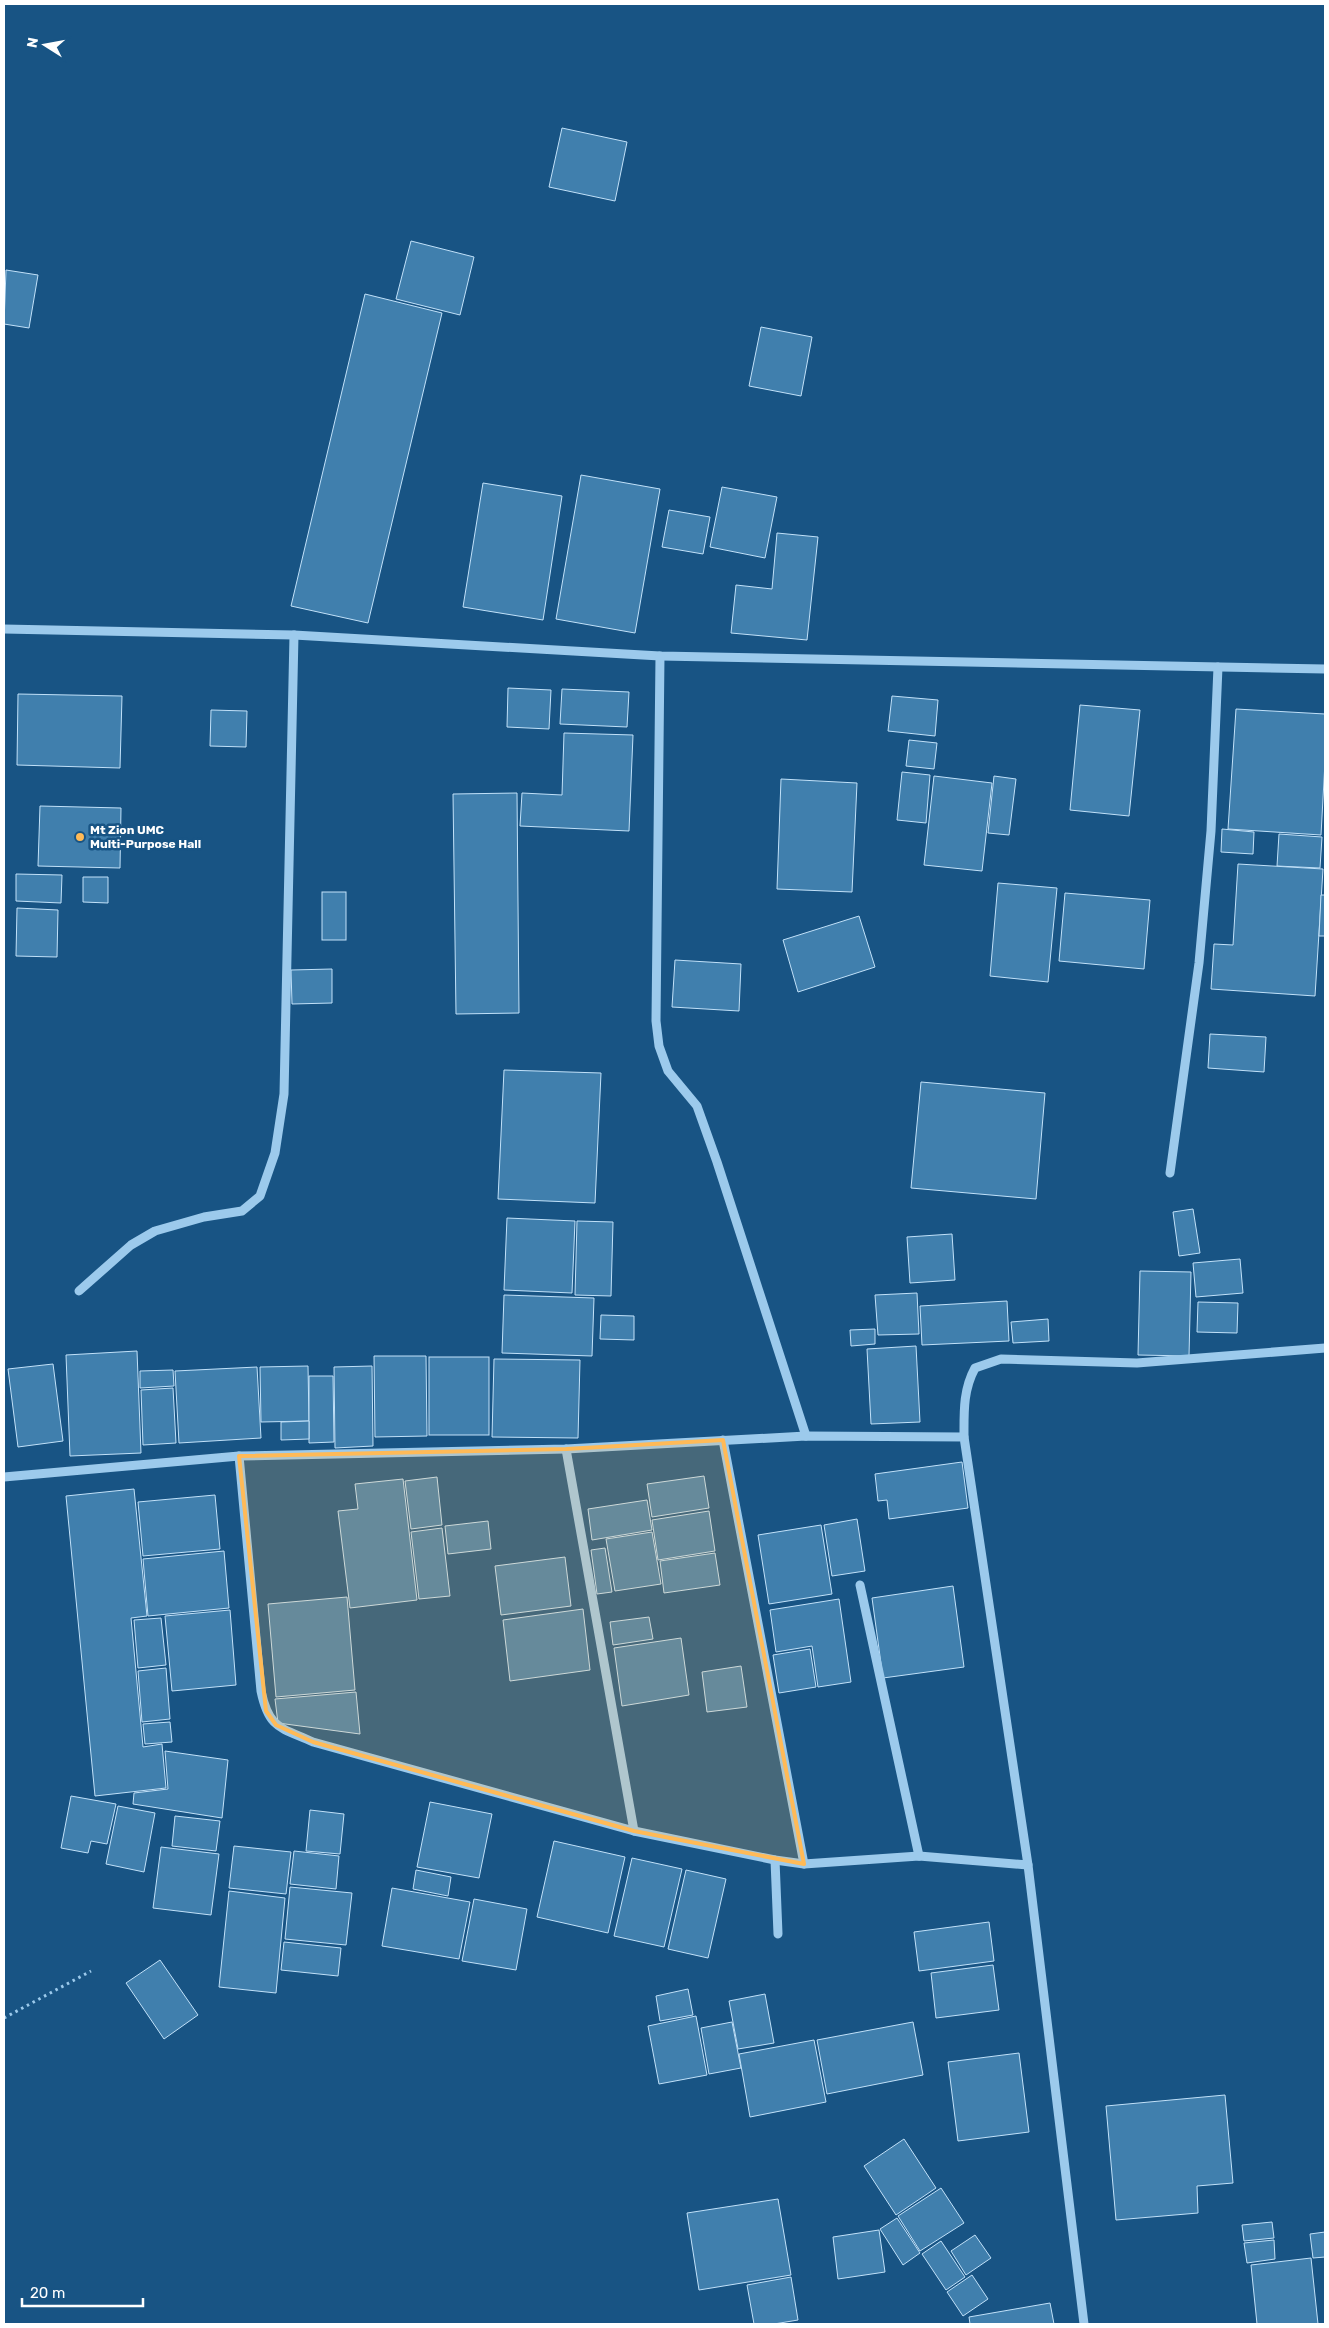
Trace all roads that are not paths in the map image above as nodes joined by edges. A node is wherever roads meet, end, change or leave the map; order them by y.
1 (4, 629) edge
2 (294, 635) junction
3 (660, 656) junction
4 (1218, 667) junction
5 (1325, 670) edge
6 (1170, 1173) dead end
7 (79, 1291) dead end
8 (1325, 1348) edge
9 (806, 1436) junction
10 (964, 1436) junction
11 (724, 1440) junction
12 (566, 1450) junction
13 (238, 1456) junction
14 (4, 1477) edge
15 (860, 1585) dead end
16 (634, 1831) junction
17 (919, 1856) junction
18 (775, 1860) junction
19 (804, 1864) junction
20 (1028, 1865) junction
21 (778, 1934) dead end
22 (1084, 2324) edge

1 - 2 street
2 - 3 street
2 - 7 street
3 - 4 street
3 - 9 street
4 - 5 street
4 - 6 street
8 - 10 street
9 - 10 street
9 - 11 street
10 - 20 street
11 - 12 street
11 - 19 street
12 - 13 street
12 - 16 street
13 - 14 street
13 - 16 street
15 - 17 street
16 - 18 street
17 - 19 street
17 - 20 street
18 - 19 street
18 - 21 street
20 - 22 street

